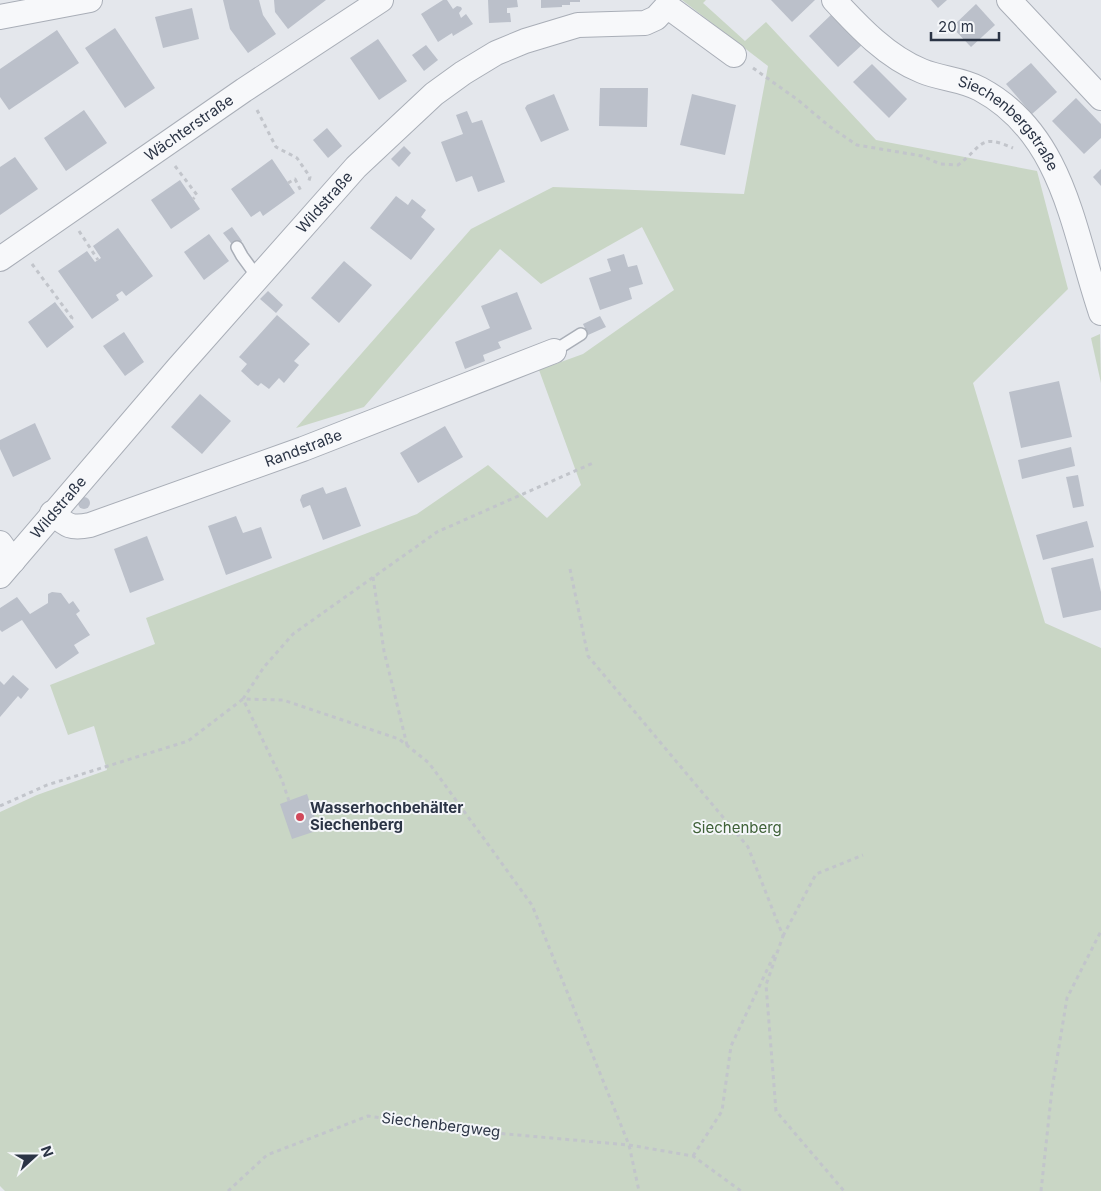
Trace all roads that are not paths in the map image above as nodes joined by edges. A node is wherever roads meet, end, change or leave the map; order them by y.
1 (90, 0) edge
2 (381, 0) edge
3 (834, 0) edge
4 (1009, 0) edge
5 (663, 3) edge
6 (0, 17) edge
7 (734, 55) road end
8 (1101, 98) edge
9 (1091, 243) edge
10 (238, 247) dead end
11 (0, 259) edge
12 (258, 278) junction
13 (1101, 313) edge
14 (581, 334) dead end
15 (554, 351) joint
16 (52, 513) junction
17 (4, 560) edge

1 - 6 street
2 - 11 street, Wächterstraße
3 - 9 street, Siechenbergstraße
4 - 8 street
5 - 7 street, Wildstraße
5 - 12 street, Wildstraße
9 - 13 street, Siechenbergstraße
10 - 12 lane
12 - 16 street, Wildstraße
14 - 15 lane
15 - 16 street, Randstraße
16 - 17 street, Wildstraße

